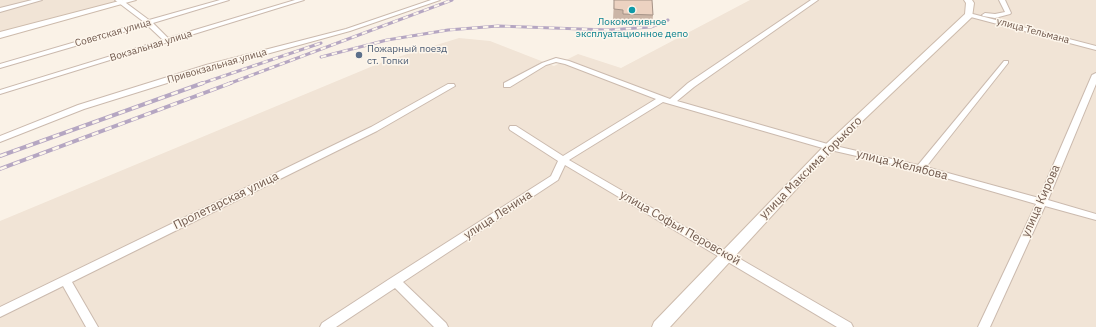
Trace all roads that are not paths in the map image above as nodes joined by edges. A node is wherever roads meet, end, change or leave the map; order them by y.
1 (38, 0) edge
2 (132, 0) edge
3 (226, 0) edge
4 (301, 0) edge
5 (436, 0) edge
6 (815, 0) edge
7 (968, 0) edge
8 (1002, 0) edge
9 (120, 1) edge
10 (0, 10) edge
11 (969, 15) junction
12 (149, 23) junction
13 (0, 35) edge
14 (167, 41) junction
15 (1096, 48) edge
16 (1006, 62) dead end
17 (0, 66) edge
18 (1096, 75) edge
19 (507, 85) dead end
20 (450, 86) dead end
21 (0, 92) edge
22 (662, 99) junction
23 (672, 101) junction
24 (514, 128) dead end
25 (0, 139) edge
26 (829, 147) junction
27 (563, 160) junction
28 (920, 168) junction
29 (1042, 202) junction
30 (1096, 217) edge
31 (726, 255) junction
32 (65, 280) junction
33 (395, 282) junction
34 (0, 312) edge
35 (92, 327) edge
36 (326, 327) edge
37 (442, 327) edge
38 (660, 327) edge
39 (847, 327) edge
40 (984, 327) edge

1 - 10 street
2 - 9 street
3 - 12 street, Советская улица
4 - 14 street, Вокзальная улица
5 - 25 street, Привокзальная улица
6 - 23 street
7 - 11 street
8 - 11 street
9 - 12 street
9 - 13 street
11 - 15 street, улица Тельмана
11 - 26 street, улица Максима Горького
12 - 14 street
12 - 17 street, Советская улица
14 - 21 street, Вокзальная улица
16 - 28 street
18 - 29 street, улица Кирова
19 - 22 street, улица Желябова
20 - 32 street, Пролетарская улица
22 - 23 street, улица Желябова
22 - 27 street
23 - 26 street, улица Желябова
24 - 27 street, улица Софьи Перовской
26 - 28 street, улица Желябова
26 - 31 street, улица Максима Горького
27 - 31 street, улица Софьи Перовской
27 - 33 street, улица Ленина
28 - 29 street, улица Желябова
29 - 30 street, улица Желябова
29 - 40 street, улица Кирова
31 - 38 street, улица Максима Горького
31 - 39 street, улица Софьи Перовской
32 - 34 street, Пролетарская улица
32 - 35 street
33 - 36 street, улица Ленина
33 - 37 street

